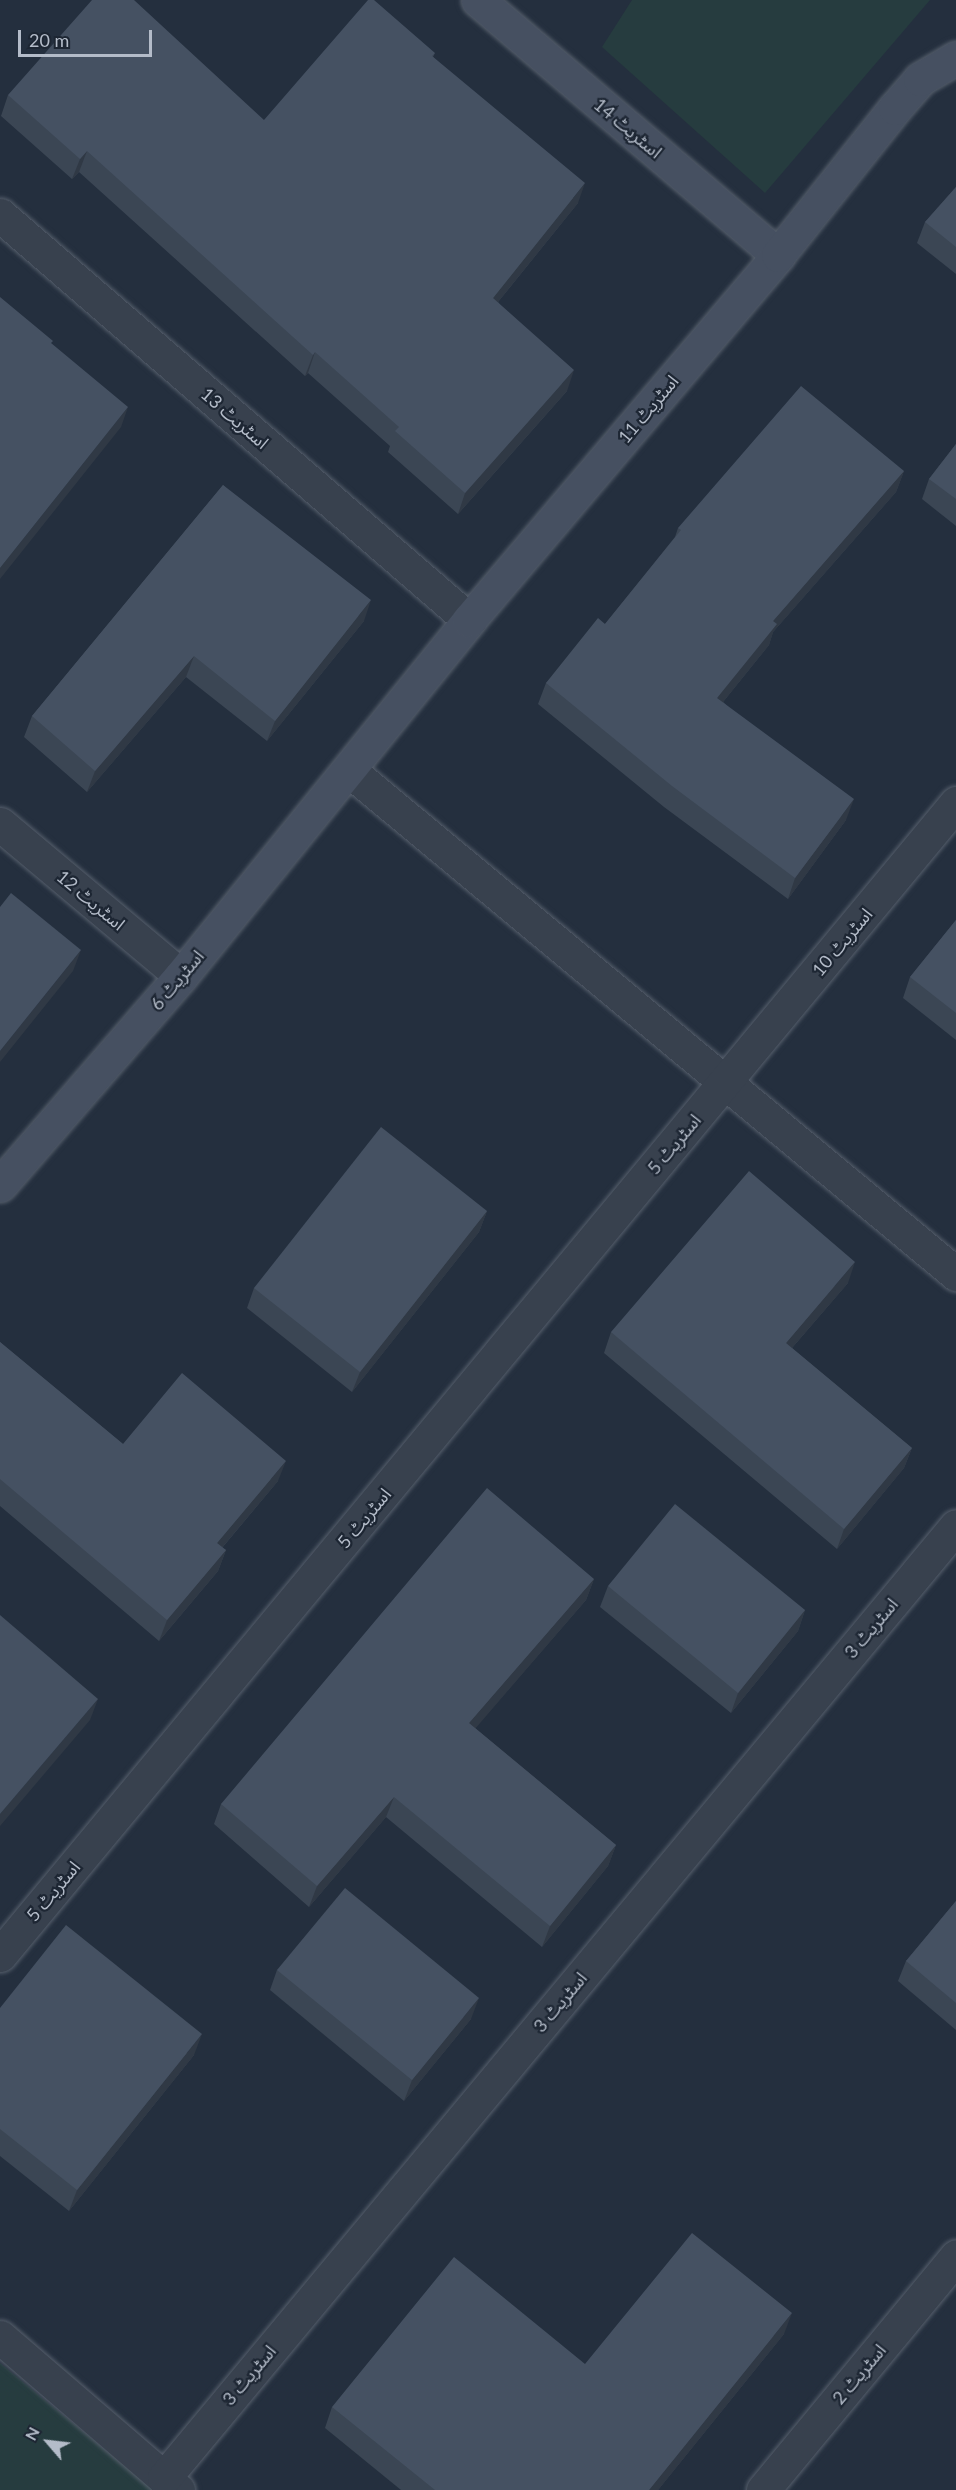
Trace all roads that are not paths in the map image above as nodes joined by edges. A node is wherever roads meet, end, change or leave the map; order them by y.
1 (478, 0) edge
2 (956, 58) edge
3 (0, 215) edge
4 (778, 255) junction
5 (469, 621) junction
6 (350, 771) junction
7 (956, 803) edge
8 (0, 824) edge
9 (181, 976) junction
10 (727, 1080) junction
11 (0, 1185) edge
12 (956, 1274) edge
13 (956, 1526) edge
14 (0, 1955) edge
15 (956, 2257) edge
16 (0, 2337) edge
17 (171, 2484) edge
18 (763, 2490) edge

1 - 4 street, اسٹریٹ 14
2 - 4 street, اسٹریٹ 11
3 - 5 street, اسٹریٹ 13
4 - 5 street, اسٹریٹ 11
5 - 6 street, اسٹریٹ 11
6 - 9 street, اسٹریٹ 6
6 - 10 street
7 - 10 street, اسٹریٹ 10
8 - 9 street, اسٹریٹ 12
9 - 11 street, اسٹریٹ 6
10 - 12 street
10 - 14 street, اسٹریٹ 5
13 - 17 street, اسٹریٹ 3
15 - 18 street, اسٹریٹ 2
16 - 17 street

